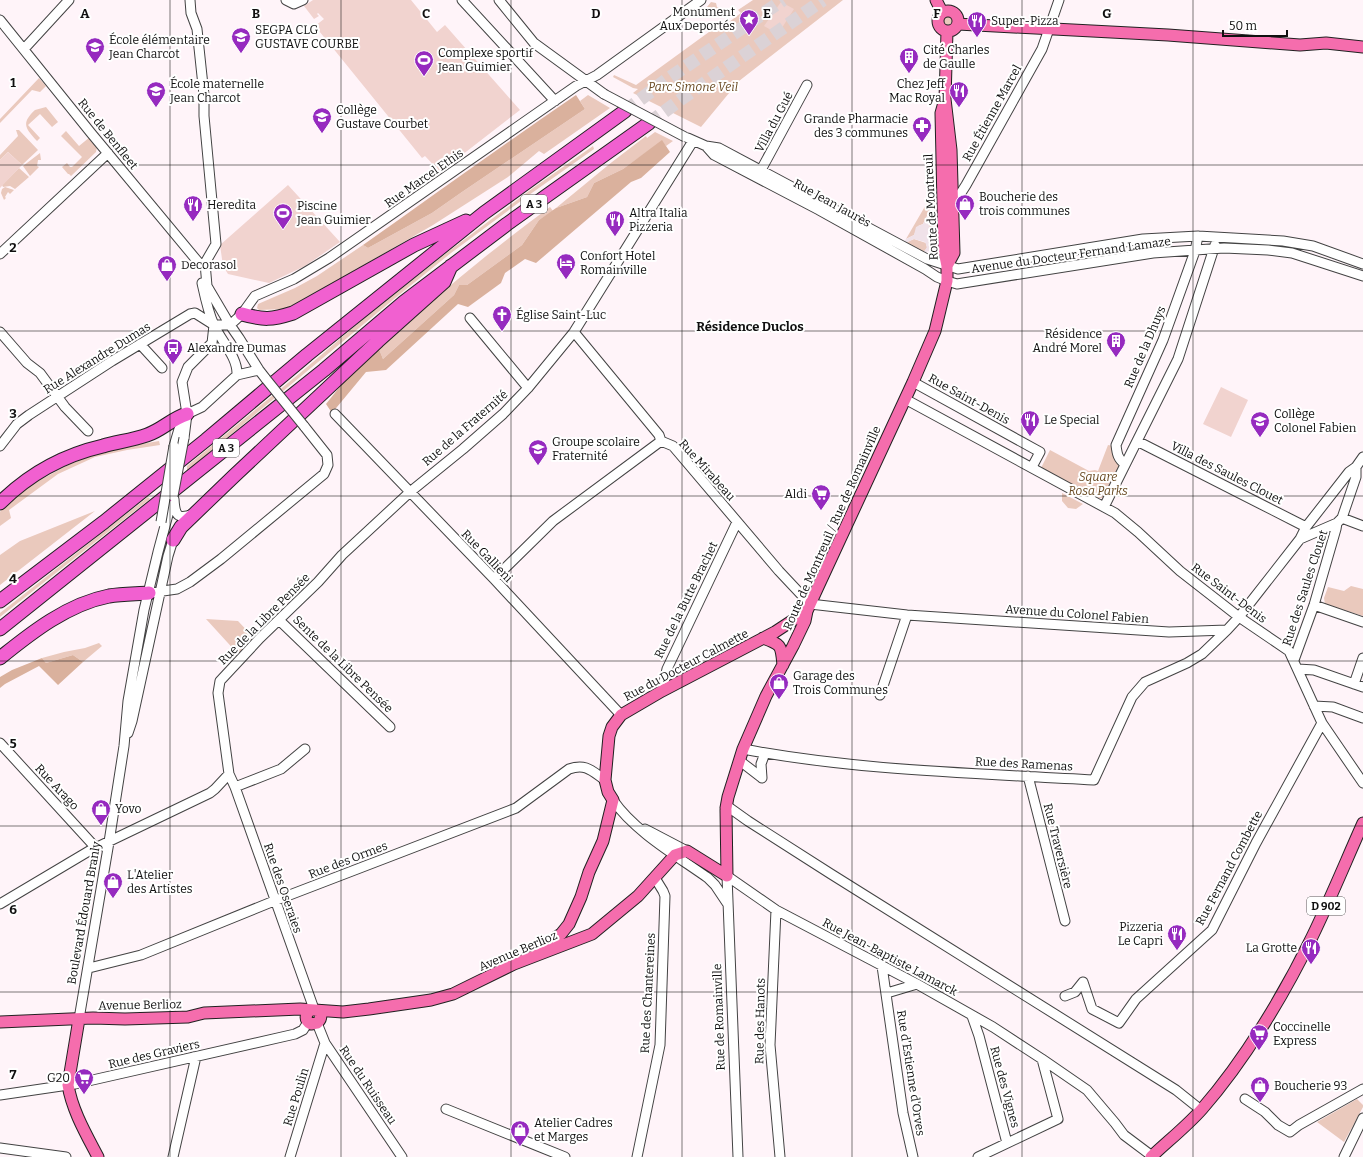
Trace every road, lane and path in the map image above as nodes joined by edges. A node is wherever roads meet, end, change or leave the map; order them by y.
1 (69, 0) edge
2 (190, 0) edge
3 (303, 0) edge
4 (462, 0) edge
5 (499, 0) edge
6 (701, 0) edge
7 (936, 0) edge
8 (1059, 0) edge
9 (290, 2) edge
10 (942, 12) junction
11 (0, 20) edge
12 (958, 24) junction
13 (1049, 29) junction
14 (947, 31) junction
15 (1363, 47) edge
16 (24, 49) junction
17 (586, 81) junction
18 (807, 85) dead end
19 (945, 100) junction
20 (555, 101) junction
21 (625, 111) tunnel mouth
22 (648, 123) tunnel mouth
23 (689, 139) junction
24 (706, 146) junction
25 (108, 153) junction
26 (761, 170) junction
27 (952, 207) junction
28 (484, 213) junction
29 (1198, 236) junction
30 (1217, 236) junction
31 (216, 244) junction
32 (1213, 250) junction
33 (1195, 251) junction
34 (0, 254) edge
35 (199, 263) junction
36 (1363, 264) edge
37 (451, 266) junction
38 (947, 266) junction
39 (1363, 276) edge
40 (946, 281) junction
41 (242, 314) junction
42 (470, 318) dead end
43 (214, 324) junction
44 (230, 325) junction
45 (0, 332) edge
46 (574, 332) junction
47 (140, 344) junction
48 (162, 368) dead end
49 (259, 370) junction
50 (237, 375) junction
51 (913, 382) junction
52 (528, 388) junction
53 (58, 396) junction
54 (905, 399) junction
55 (187, 414) junction
56 (335, 414) dead end
57 (88, 431) dead end
58 (661, 441) junction
59 (1137, 441) junction
60 (0, 446) edge
61 (1363, 457) edge
62 (1125, 464) junction
63 (1032, 467) junction
64 (1354, 472) junction
65 (410, 492) junction
66 (0, 503) edge
67 (1104, 507) junction
68 (197, 512) junction
69 (168, 516) junction
70 (1340, 521) junction
71 (737, 522) junction
72 (1363, 526) edge
73 (1306, 527) junction
74 (173, 540) joint
75 (1300, 540) junction
76 (494, 579) junction
77 (154, 592) junction
78 (0, 601) edge
79 (1314, 605) junction
80 (809, 608) junction
81 (907, 615) junction
82 (1239, 617) junction
83 (280, 620) junction
84 (1363, 622) edge
85 (0, 629) edge
86 (1227, 630) junction
87 (763, 638) junction
88 (0, 658) edge
89 (1363, 658) edge
90 (1294, 660) junction
91 (783, 665) junction
92 (1298, 669) junction
93 (1358, 686) edge
94 (662, 690) junction
95 (880, 695) dead end
96 (1314, 706) junction
97 (621, 715) junction
98 (1363, 718) edge
99 (1322, 724) junction
100 (390, 726) dead end
101 (0, 742) edge
102 (305, 749) dead end
103 (744, 749) junction
104 (765, 753) junction
105 (740, 760) junction
106 (229, 774) junction
107 (1028, 776) junction
108 (605, 780) junction
109 (1363, 783) edge
110 (235, 787) junction
111 (612, 800) junction
112 (727, 805) junction
113 (635, 824) junction
114 (1363, 824) edge
115 (109, 842) junction
116 (96, 848) junction
117 (687, 851) junction
118 (675, 855) junction
119 (727, 876) junction
120 (655, 878) junction
121 (274, 901) junction
122 (0, 904) edge
123 (728, 904) junction
124 (776, 910) junction
125 (1065, 921) dead end
126 (569, 924) junction
127 (583, 938) junction
128 (514, 964) junction
129 (882, 966) junction
130 (88, 968) junction
131 (917, 984) junction
132 (887, 993) junction
133 (1065, 996) dead end
134 (314, 1016) junction
135 (972, 1016) junction
136 (80, 1019) junction
137 (0, 1022) edge
138 (993, 1027) junction
139 (979, 1036) junction
140 (325, 1044) junction
141 (193, 1057) junction
142 (1042, 1059) junction
143 (68, 1085) junction
144 (1363, 1088) edge
145 (0, 1095) edge
146 (1245, 1099) dead end
147 (446, 1109) dead end
148 (1201, 1110) junction
149 (1363, 1118) edge
150 (1007, 1143) junction
151 (0, 1148) edge
152 (1152, 1156) edge
153 (66, 1157) edge
154 (98, 1157) edge
155 (173, 1157) edge
156 (290, 1157) edge
157 (402, 1157) edge
158 (565, 1157) edge
159 (637, 1157) edge
160 (738, 1157) edge
161 (780, 1157) edge
162 (914, 1157) edge
163 (978, 1157) edge
164 (1344, 1157) edge

1 - 16 street
2 - 31 street
3 - 9 street
4 - 20 street
5 - 17 street, Rue Jean Jaurès
6 - 17 street, Rue Marcel Ethis
7 - 10 main road
8 - 13 street, Rue Étienne Marcel
10 - 12 main road
10 - 14 main road
11 - 16 street, Rue de Benfleet
12 - 13 main road
12 - 14 main road
13 - 15 main road
13 - 27 street, Rue Étienne Marcel
14 - 19 main road, Route de Montreuil
16 - 25 street, Rue de Benfleet
17 - 20 street, Rue Marcel Ethis
17 - 23 street, Rue Jean Jaurès, bridge
18 - 26 street, Villa du Gué
19 - 27 main road, Route de Montreuil
19 - 38 main road, Route de Montreuil
20 - 41 street, Rue Marcel Ethis
21 - 28 highway, A 3
22 - 37 highway, A 3
23 - 24 street, Rue Jean Jaurès
23 - 46 street, Rue de la Fraternité
24 - 26 street, Rue Jean Jaurès
24 - 40 street, Rue Jean Jaurès
25 - 34 street
25 - 35 street, Rue de Benfleet
26 - 38 street, Rue Jean Jaurès
27 - 38 main road, Route de Montreuil
28 - 41 highway
28 - 78 highway, A 3
29 - 30 street, Avenue du Docteur Fernand Lamaze
29 - 33 street, Rue de la Dhuys
29 - 38 street, Avenue du Docteur Fernand Lamaze
30 - 32 street
30 - 36 street, Avenue du Docteur Fernand Lamaze
31 - 35 street
31 - 44 street
32 - 33 street, Avenue du Docteur Fernand Lamaze
32 - 39 street, Avenue du Docteur Fernand Lamaze
32 - 59 street
33 - 40 street, Avenue du Docteur Fernand Lamaze
33 - 62 street, Rue de la Dhuys
35 - 43 street
37 - 68 highway
37 - 85 highway, A 3
38 - 40 main road, Route de Montreuil / Rue de Romainville
40 - 51 main road, Route de Montreuil / Rue de Romainville
41 - 44 street, Rue Marcel Ethis
42 - 52 street
43 - 44 street
43 - 47 street, Rue Alexandre Dumas
43 - 50 street
43 - 55 street
44 - 49 street
45 - 53 street
46 - 52 street, Rue de la Fraternité
46 - 58 street, Rue Mirabeau
47 - 48 street
47 - 53 street, Rue Alexandre Dumas
49 - 50 street
49 - 77 street, bridge
50 - 55 street
51 - 54 main road, Route de Montreuil / Rue de Romainville
51 - 63 street, Rue Saint-Denis
52 - 65 street, Rue de la Fraternité
53 - 57 street
53 - 60 street, Rue Alexandre Dumas
54 - 63 street, Rue Saint-Denis
54 - 80 main road, Route de Montreuil / Rue de Romainville
55 - 66 highway
55 - 69 street, bridge
55 - 69 street, bridge
56 - 65 street, Rue Gallieni
58 - 71 street, Rue Mirabeau
58 - 76 street
59 - 62 street
59 - 73 street, Villa des Saules Clouet
61 - 64 street
62 - 67 street
63 - 67 street, Rue Saint-Denis
64 - 70 street
64 - 73 street
65 - 76 street, Rue Gallieni
65 - 83 street, Rue de la Libre Pensée
67 - 82 street, Rue Saint-Denis
68 - 69 street
68 - 74 highway
69 - 77 street
70 - 72 street
70 - 75 street
70 - 79 street, Rue des Saules Clouet
71 - 80 street, Rue Mirabeau
71 - 94 street, Rue de la Butte Brachet
73 - 75 street
74 - 77 street
75 - 82 street
76 - 97 street, Rue Gallieni
77 - 88 highway
77 - 115 street, Boulevard Édouard Branly
79 - 84 street
79 - 90 street, Rue des Saules Clouet
80 - 81 street, Avenue du Colonel Fabien
80 - 87 main road, Rue du Docteur Calmette
80 - 91 main road, Route de Montreuil / Rue de Romainville
81 - 86 street, Avenue du Colonel Fabien
81 - 95 street
82 - 86 street
82 - 90 street, Rue Saint-Denis
83 - 100 street, Sente de la Libre Pensée
83 - 106 street, Rue de la Libre Pensée
86 - 107 street, Rue des Ramenas
87 - 91 main road
87 - 94 main road, Rue du Docteur Calmette
89 - 93 street
90 - 92 street, Rue Saint-Denis
91 - 103 main road, Route de Montreuil / Rue de Romainville
92 - 93 street
92 - 96 street, Rue Saint-Denis
94 - 97 main road, Rue du Docteur Calmette
96 - 98 street
96 - 99 street, Rue Saint-Denis
97 - 108 main road, Rue du Docteur Calmette
99 - 109 street, Rue Saint-Denis
99 - 133 street, Rue Fernand Combette
101 - 116 street, Rue Arago
102 - 110 street
103 - 104 street, Rue des Ramenas
103 - 105 main road, Route de Montreuil / Rue de Romainville
104 - 105 street
104 - 107 street, Rue des Ramenas
105 - 112 main road, Route de Montreuil / Rue de Romainville
106 - 110 street, Rue des Oseraies
106 - 115 street
107 - 125 street, Rue Traversière
108 - 111 main road, Rue du Docteur Calmette
108 - 121 street, Rue des Ormes
110 - 121 street, Rue des Oseraies
111 - 113 street
111 - 126 main road
112 - 119 main road, Route de Montreuil / Rue de Romainville
112 - 148 street
113 - 117 street
113 - 118 street
114 - 148 main road, D 902
115 - 116 street
115 - 130 street, Boulevard Édouard Branly
116 - 122 street
117 - 118 main road
117 - 119 main road
118 - 120 main road, Avenue Berlioz
118 - 123 street
119 - 123 street, Rue de Romainville
119 - 124 street, Rue Jean-Baptiste Lamarck
120 - 127 main road, Avenue Berlioz
120 - 159 street, Rue des Chantereines
121 - 130 street, Rue des Ormes
121 - 134 street, Rue des Oseraies
123 - 160 street, Rue de Romainville
124 - 129 street, Rue Jean-Baptiste Lamarck
124 - 161 street, Rue des Hanots
126 - 127 main road
126 - 128 main road
127 - 128 main road, Avenue Berlioz
128 - 134 main road, Avenue Berlioz
129 - 131 street, Rue Jean-Baptiste Lamarck
129 - 132 street, Rue d'Estienne d'Orves
130 - 136 street, Boulevard Édouard Branly
131 - 132 street
131 - 135 street, Rue Jean-Baptiste Lamarck
132 - 162 street, Rue d'Estienne d'Orves
134 - 136 main road, Avenue Berlioz
134 - 140 street, Rue du Ruisseau
134 - 141 street, Rue des Graviers
135 - 138 street, Rue Jean-Baptiste Lamarck
135 - 139 street, Rue des Vignes
136 - 137 main road, Avenue Berlioz
136 - 143 main road, Boulevard Édouard Branly
138 - 139 street, Rue des Vignes
138 - 142 street, Rue Jean-Baptiste Lamarck
139 - 150 street, Rue des Vignes
140 - 156 street, Rue Poulin
140 - 157 street, Rue du Ruisseau
141 - 143 street, Rue des Graviers
141 - 155 street
142 - 150 street
142 - 152 street, Rue Jean-Baptiste Lamarck
143 - 145 street, Rue des Graviers
143 - 154 main road
144 - 146 street
147 - 158 street
148 - 152 main road, D 902
149 - 164 street
150 - 163 street
151 - 153 street

